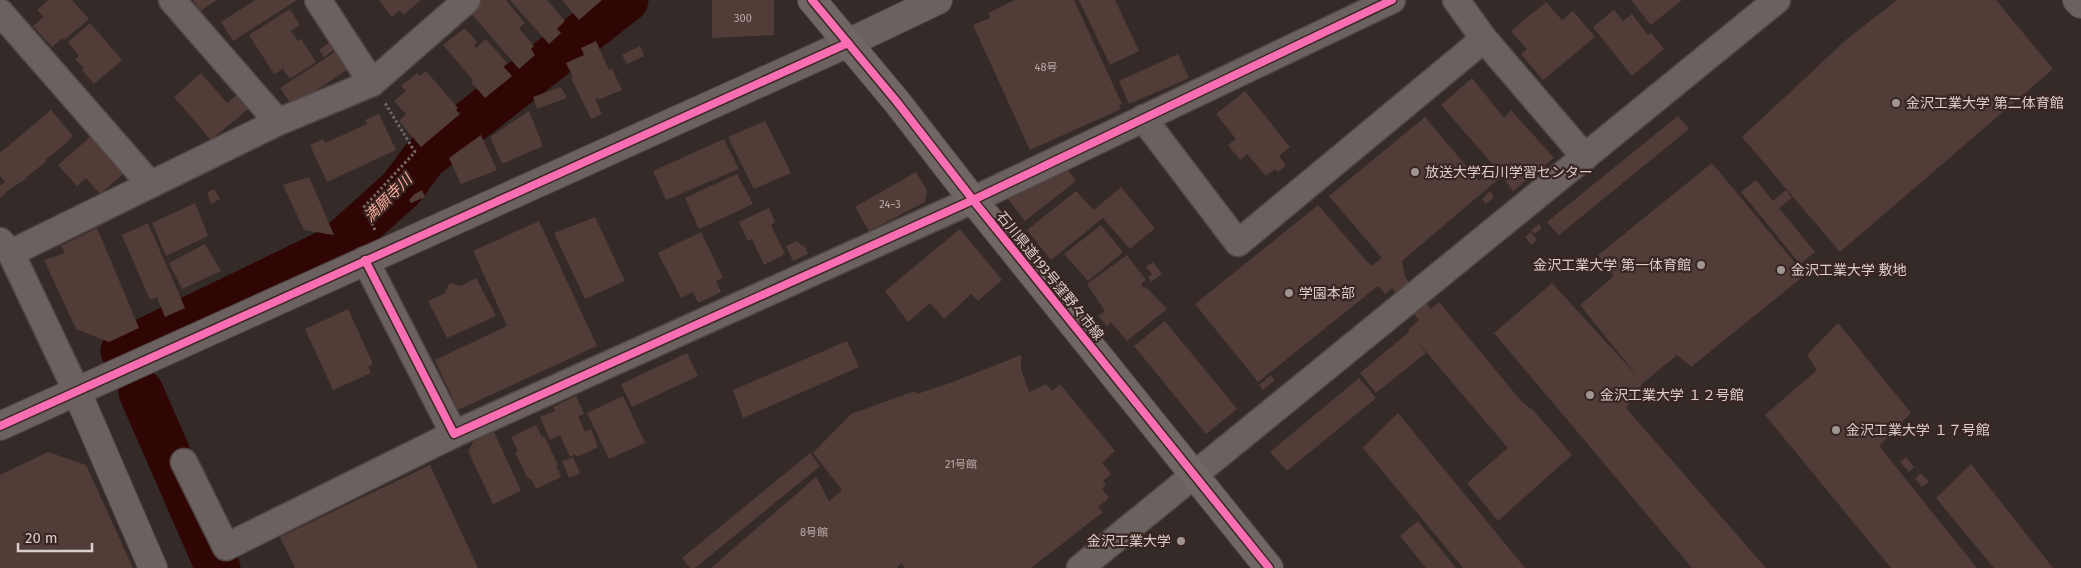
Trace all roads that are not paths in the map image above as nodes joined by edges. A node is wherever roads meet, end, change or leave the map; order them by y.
1 (172, 0) edge
2 (318, 0) edge
3 (467, 0) edge
4 (812, 0) edge
5 (938, 0) edge
6 (1392, 0) edge
7 (1456, 0) edge
8 (1777, 0) edge
9 (2077, 0) edge
10 (2081, 4) edge
11 (0, 12) edge
12 (1484, 39) junction
13 (848, 42) junction
14 (372, 84) junction
15 (1143, 118) junction
16 (278, 122) junction
17 (1585, 157) junction
18 (150, 184) junction
19 (973, 200) junction
20 (5, 247) edge
21 (364, 260) junction
22 (77, 392) junction
23 (0, 426) edge
24 (454, 434) junction
25 (184, 462) dead end
26 (1194, 474) junction
27 (154, 568) edge
28 (1080, 568) edge
29 (1269, 568) edge

1 - 16 street
2 - 14 street
3 - 14 street
4 - 13 main road, 石川県道193号窪野々市線
5 - 13 street
6 - 15 street
7 - 12 street
8 - 17 street
9 - 10 street
11 - 18 street
12 - 15 street
12 - 17 street
13 - 19 main road, 石川県道193号窪野々市線
13 - 21 street
14 - 16 street
15 - 19 street
16 - 18 street
17 - 26 street
18 - 20 street
19 - 24 street
19 - 26 main road, 石川県道193号窪野々市線
20 - 22 street
21 - 22 street
21 - 24 street
22 - 23 street
22 - 27 street
24 - 25 street
26 - 28 street
26 - 29 main road, 石川県道193号窪野々市線

